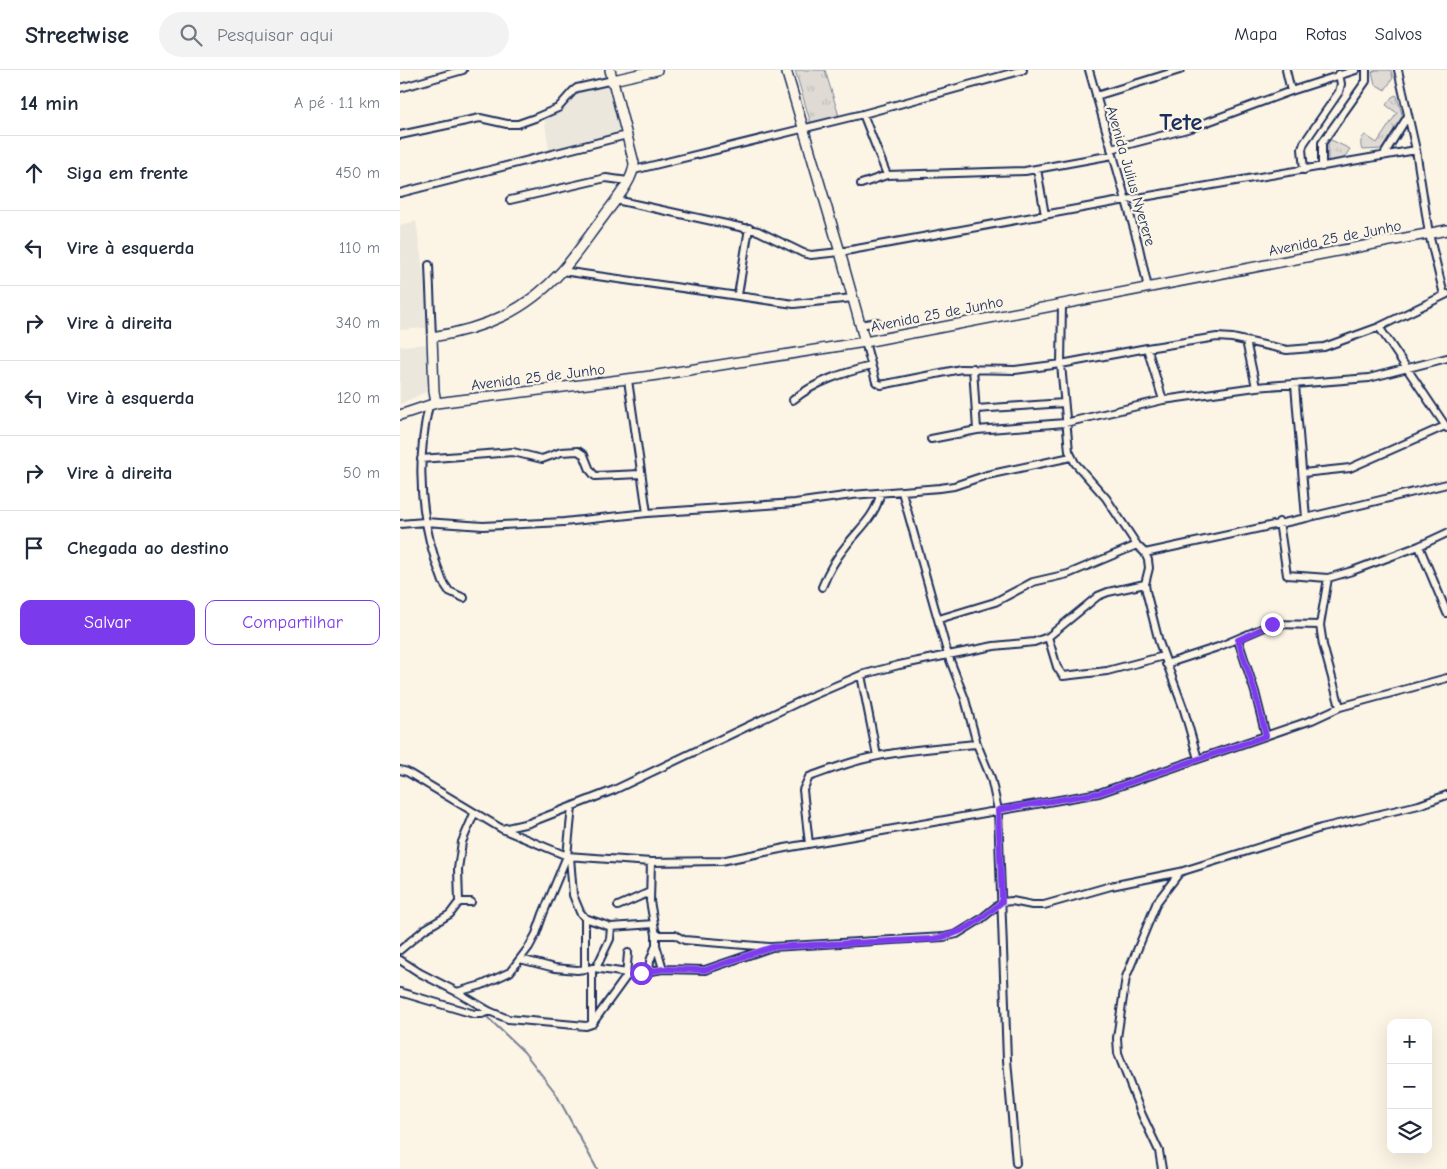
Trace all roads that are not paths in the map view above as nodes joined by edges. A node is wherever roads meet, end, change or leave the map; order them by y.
1 (462, 70) edge
2 (610, 70) edge
3 (657, 70) edge
4 (786, 70) edge
5 (1023, 70) edge
6 (1088, 70) edge
7 (1180, 70) edge
8 (1286, 70) edge
9 (1356, 70) edge
10 (1366, 70) edge
11 (1398, 70) edge
12 (1339, 74) junction
13 (613, 80) junction
14 (400, 88) edge
15 (1291, 91) junction
16 (1096, 96) junction
17 (863, 114) junction
18 (1408, 116) junction
19 (804, 129) junction
20 (400, 135) edge
21 (627, 136) junction
22 (1416, 150) junction
23 (1112, 152) junction
24 (1383, 156) junction
25 (1322, 167) junction
26 (1038, 169) junction
27 (634, 170) junction
28 (1304, 170) junction
29 (887, 175) junction
30 (628, 181) junction
31 (861, 184) dead end
32 (400, 193) edge
33 (510, 200) dead end
34 (616, 200) junction
35 (1126, 200) junction
36 (1045, 214) junction
37 (749, 228) junction
38 (1447, 230) edge
39 (1429, 234) junction
40 (840, 252) junction
41 (429, 265) dead end
42 (562, 270) junction
43 (1148, 288) junction
44 (738, 295) junction
45 (1445, 295) edge
46 (853, 298) junction
47 (1062, 305) junction
48 (876, 322) dead end
49 (860, 325) junction
50 (1379, 327) junction
51 (432, 337) junction
52 (1246, 341) junction
53 (865, 342) junction
54 (1148, 348) junction
55 (1447, 358) edge
56 (1061, 364) junction
57 (871, 366) junction
58 (973, 368) junction
59 (1407, 369) junction
60 (628, 380) junction
61 (1295, 384) junction
62 (1256, 387) junction
63 (793, 400) dead end
64 (1163, 400) junction
65 (1064, 403) junction
66 (433, 404) junction
67 (976, 409) junction
68 (400, 415) edge
69 (1065, 423) junction
70 (1446, 427) edge
71 (977, 430) junction
72 (931, 439) dead end
73 (1071, 457) junction
74 (421, 460) junction
75 (1303, 473) junction
76 (641, 474) junction
77 (1447, 484) edge
78 (902, 492) junction
79 (880, 494) junction
80 (647, 513) junction
81 (1306, 518) junction
82 (425, 522) junction
83 (1280, 522) junction
84 (400, 524) edge
85 (1447, 533) edge
86 (1137, 545) junction
87 (1419, 546) junction
88 (1145, 553) junction
89 (1328, 578) junction
90 (1145, 584) junction
91 (822, 587) dead end
92 (1444, 595) edge
93 (464, 598) dead end
94 (1447, 613) edge
95 (938, 619) junction
96 (1320, 625) junction
97 (1048, 637) junction
98 (1238, 640) junction
99 (948, 655) junction
100 (1164, 656) junction
101 (1166, 664) junction
102 (861, 675) junction
103 (1447, 678) edge
104 (1340, 707) junction
105 (1266, 736) junction
106 (977, 744) junction
107 (877, 756) junction
108 (1198, 758) junction
109 (400, 770) edge
110 (1447, 795) edge
111 (572, 807) junction
112 (998, 810) junction
113 (474, 814) junction
114 (502, 829) junction
115 (809, 844) junction
116 (569, 857) junction
117 (651, 862) junction
118 (1180, 872) junction
119 (650, 892) junction
120 (458, 902) junction
121 (471, 902) dead end
122 (1002, 902) junction
123 (618, 906) dead end
124 (585, 918) junction
125 (654, 924) junction
126 (611, 927) junction
127 (656, 935) junction
128 (656, 945) junction
129 (772, 947) junction
130 (400, 950) edge
131 (628, 953) dead end
132 (520, 959) junction
133 (400, 960) edge
134 (591, 968) junction
135 (664, 969) junction
136 (649, 972) junction
137 (626, 975) junction
138 (400, 992) edge
139 (457, 992) junction
140 (489, 1011) junction
141 (592, 1024) junction
142 (1016, 1163) dead end
143 (1162, 1169) edge

1 - 14 street
2 - 13 street
3 - 13 street
4 - 19 street
5 - 17 street
6 - 16 street, Avenida Julius Nyerere
7 - 16 street
8 - 15 street
9 - 12 street
10 - 25 street
11 - 18 street
12 - 15 street
12 - 28 street
13 - 20 street
13 - 21 street
15 - 23 street
16 - 23 street, Avenida Julius Nyerere
17 - 19 street
17 - 29 street
18 - 22 street
18 - 24 street
19 - 27 street
19 - 40 street
21 - 27 street
21 - 32 street
22 - 24 street
22 - 39 street
23 - 26 street
23 - 35 street, Avenida Julius Nyerere
24 - 25 street
25 - 28 street
26 - 29 street
26 - 36 street
27 - 30 street
28 - 35 street
29 - 31 street
30 - 33 street
30 - 34 street
34 - 37 street
34 - 42 street
35 - 36 street
35 - 43 street, Avenida Julius Nyerere
36 - 40 street
37 - 40 street
37 - 44 street
38 - 39 street, Avenida 25 de Junho
39 - 43 street, Avenida 25 de Junho
39 - 45 street
40 - 46 street
41 - 51 street
42 - 44 street
42 - 51 street
43 - 47 street, Avenida 25 de Junho
44 - 46 street
45 - 50 street
46 - 49 street
47 - 53 street, Avenida 25 de Junho
47 - 56 street
48 - 49 street
49 - 53 street
50 - 52 street
50 - 59 street
51 - 66 street
52 - 54 street
52 - 62 street
53 - 57 street
53 - 60 street, Avenida 25 de Junho
54 - 56 street
54 - 64 street
55 - 59 street
56 - 58 street
56 - 65 street
57 - 58 street
57 - 63 street
58 - 67 street
59 - 61 street
59 - 70 street
60 - 66 street, Avenida 25 de Junho
60 - 76 street
61 - 62 street
61 - 75 street
62 - 64 street
64 - 69 street
65 - 67 street
65 - 69 street
66 - 68 street, Avenida 25 de Junho
66 - 74 street
67 - 71 street
69 - 71 street
69 - 73 street
70 - 75 street
71 - 72 street
73 - 78 street
73 - 86 street
74 - 76 street
74 - 82 street
75 - 81 street
76 - 80 street
77 - 81 street
78 - 79 street
78 - 95 street
79 - 80 street
79 - 91 street
80 - 82 street
81 - 83 street
82 - 84 street
82 - 93 street
83 - 88 street
83 - 89 street
85 - 87 street
86 - 88 street
86 - 95 street
87 - 89 street
87 - 92 street
88 - 90 street
89 - 96 street
90 - 97 street
90 - 100 street
92 - 94 street
95 - 99 street
96 - 98 street
96 - 104 street
97 - 99 street
97 - 100 street
98 - 101 street
98 - 105 street
99 - 102 street
99 - 106 street
100 - 101 street
101 - 108 street
102 - 107 street
102 - 111 street
103 - 104 street
104 - 105 street
105 - 108 street
106 - 107 street
106 - 112 street
107 - 115 street
108 - 112 street
109 - 113 street
110 - 118 street
111 - 114 street
111 - 116 street
112 - 115 street
112 - 122 street
113 - 114 street
113 - 120 street
114 - 116 street
115 - 117 street
116 - 117 street
116 - 124 street
116 - 132 street
117 - 119 street
118 - 122 street
118 - 143 street
119 - 123 street
119 - 125 street
120 - 121 street
120 - 130 street
122 - 129 street
122 - 142 street
124 - 126 street
124 - 134 street
125 - 126 street
125 - 127 street
126 - 134 street
127 - 128 street
127 - 129 street
128 - 135 street
128 - 136 street
129 - 135 street
131 - 137 street
132 - 134 street
132 - 139 street
133 - 139 street
134 - 137 street
134 - 141 street
135 - 136 street
136 - 137 street
137 - 141 street
138 - 140 street
139 - 140 street
140 - 141 street

